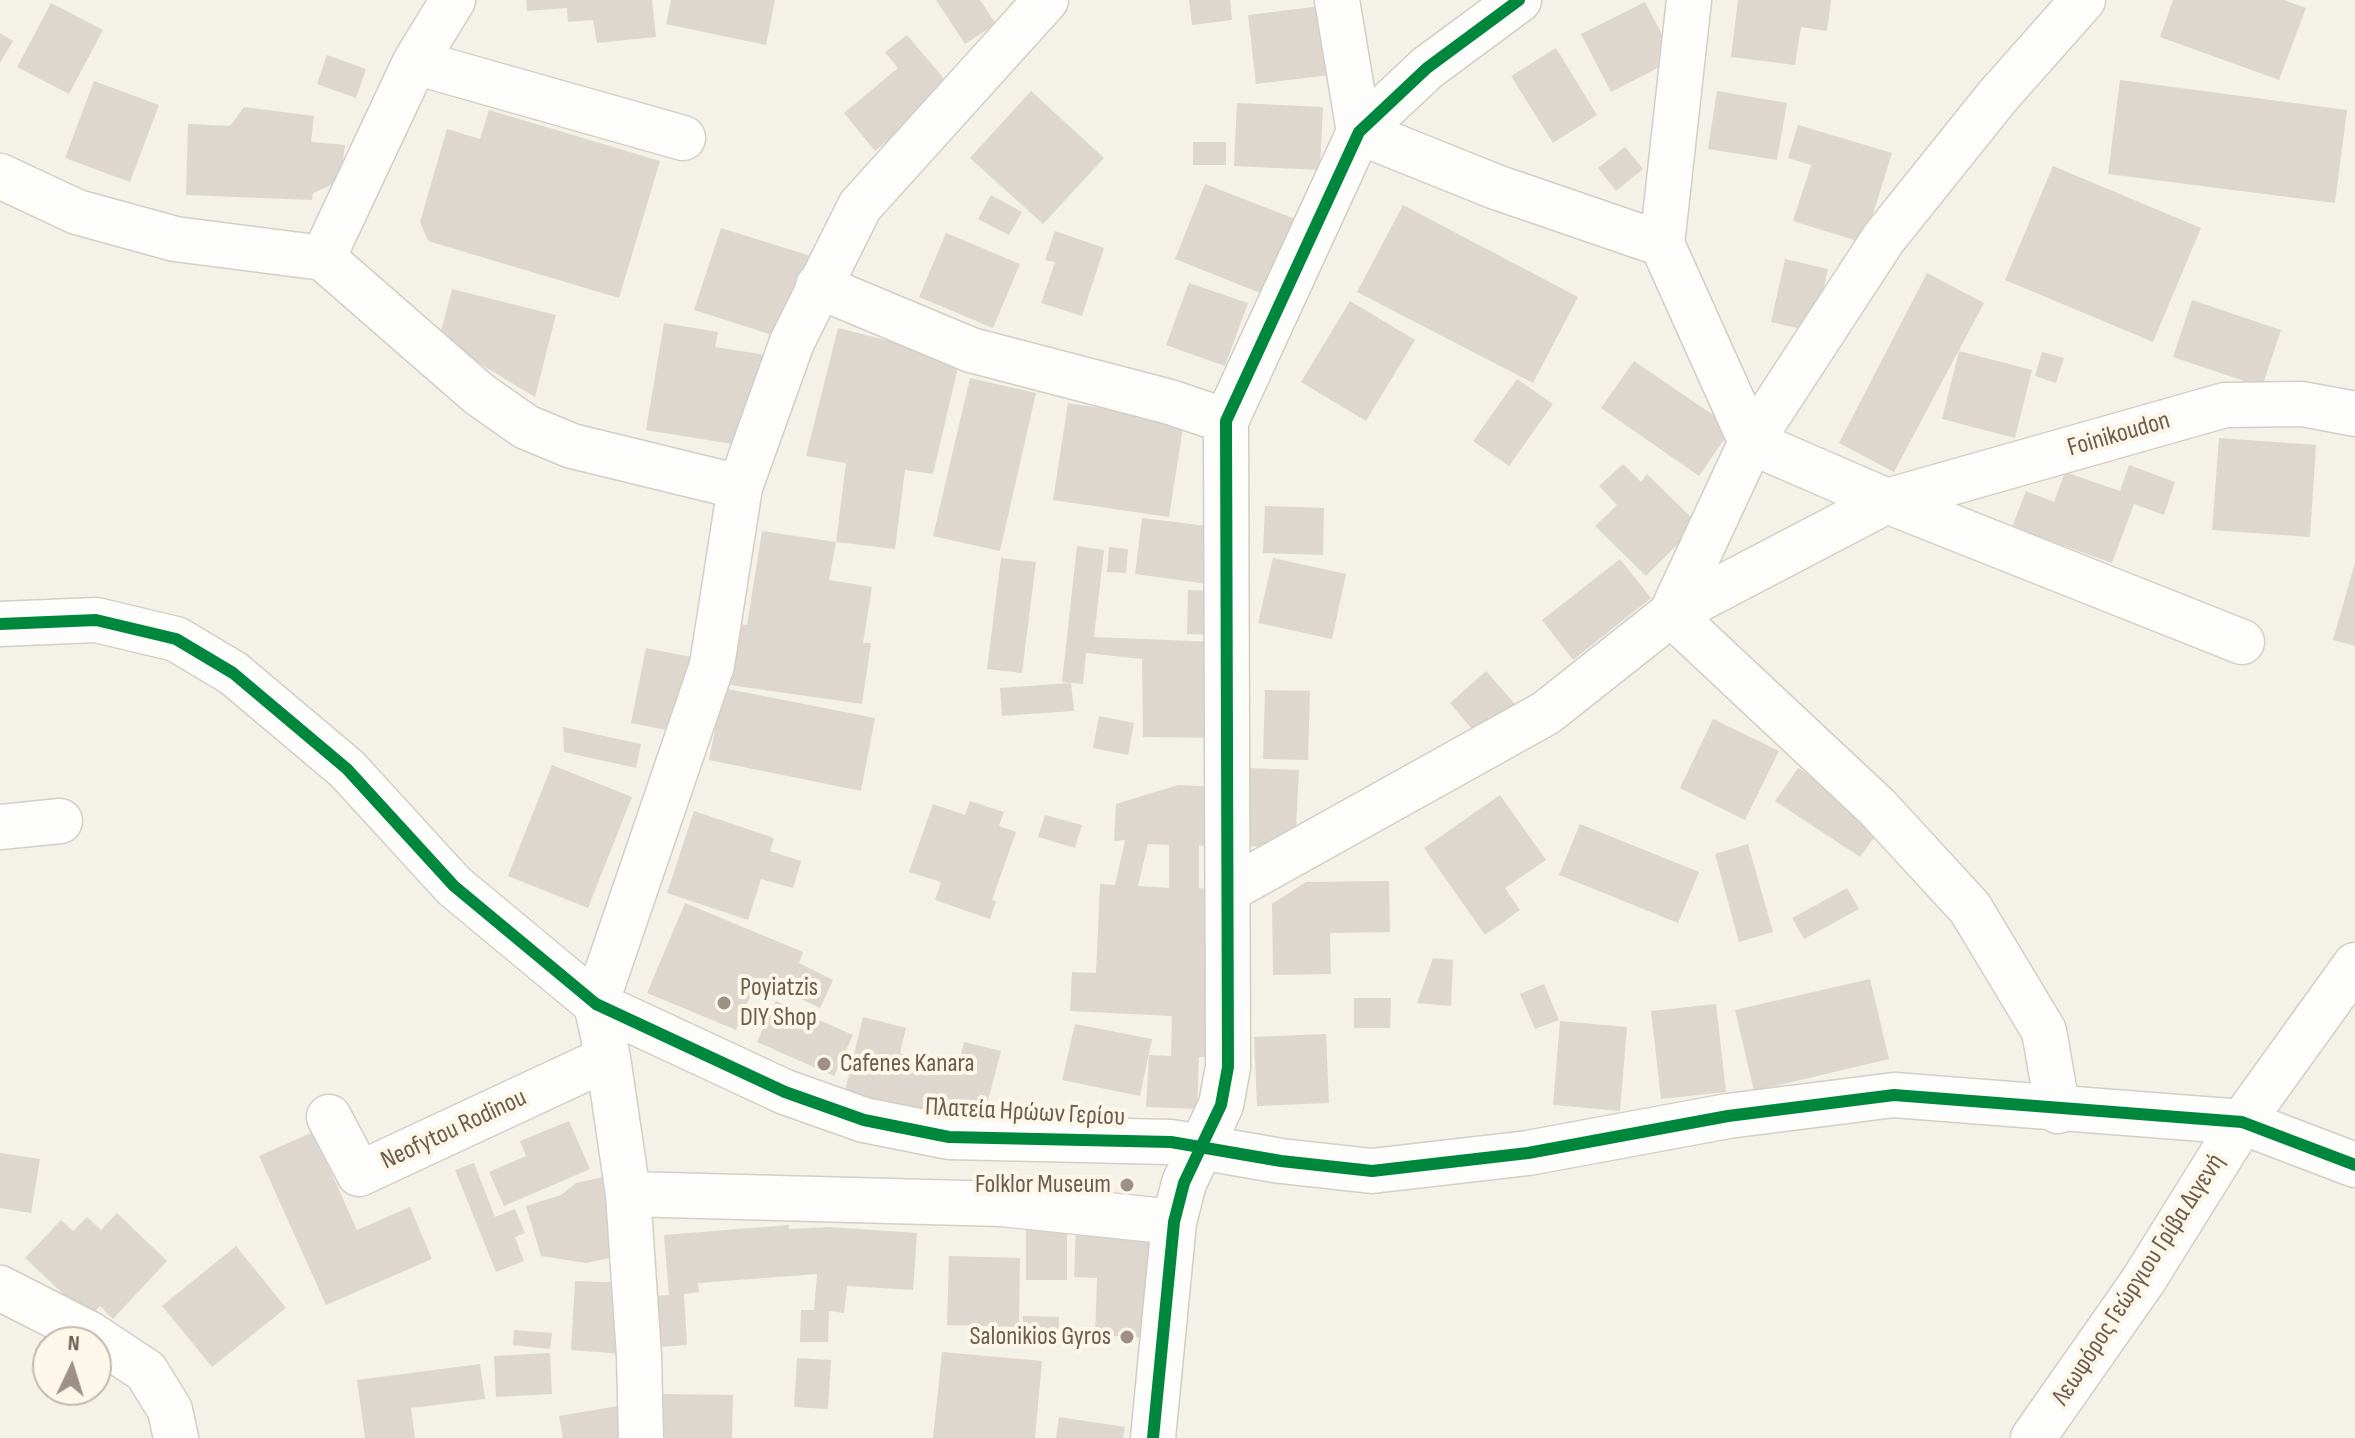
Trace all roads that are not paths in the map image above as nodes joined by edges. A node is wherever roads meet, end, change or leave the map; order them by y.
1 (453, 0) edge
2 (1046, 0) edge
3 (1337, 0) edge
4 (1519, 0) edge
5 (1689, 0) edge
6 (2083, 0) edge
7 (415, 62) junction
8 (1359, 132) junction
9 (683, 138) dead end
10 (0, 176) edge
11 (1662, 244) junction
12 (323, 258) junction
13 (818, 286) junction
14 (2355, 414) edge
15 (1226, 421) junction
16 (1751, 442) junction
17 (740, 487) junction
18 (1887, 501) junction
19 (1671, 614) junction
20 (0, 624) edge
21 (2242, 642) dead end
22 (60, 821) dead end
23 (0, 827) edge
24 (1230, 889) junction
25 (2355, 965) edge
26 (596, 1004) junction
27 (608, 1058) junction
28 (2058, 1111) junction
29 (329, 1117) dead end
30 (2242, 1122) junction
31 (1204, 1147) junction
32 (2355, 1165) edge
33 (643, 1194) junction
34 (1174, 1222) junction
35 (0, 1288) edge
36 (21, 1312) edge
37 (176, 1438) edge
38 (641, 1438) edge
39 (1153, 1438) edge
40 (2033, 1438) edge

1 - 7 street
2 - 13 street
3 - 8 street
4 - 8 street
5 - 11 street
6 - 16 street
7 - 9 street
7 - 12 street
8 - 11 street
8 - 15 street
10 - 12 street
11 - 16 street
12 - 17 street
13 - 15 street
13 - 17 street
14 - 18 street, Foinikoudon
15 - 24 street
16 - 18 street
16 - 19 street
17 - 26 street
18 - 19 street, Foinikoudon
18 - 21 street
19 - 24 street, Foinikoudon
19 - 28 street
20 - 26 street, Πλατεία Ηρώων Γερίου
22 - 23 street
24 - 31 street
25 - 30 street, Λεωφόρος Γεώργιου Γρίβα Διγενή
26 - 27 street
26 - 31 street, Πλατεία Ηρώων Γερίου
27 - 29 street, Neofytou Rodinou
27 - 33 street
28 - 30 street, Πλατεία Ηρώων Γερίου
28 - 31 street, Πλατεία Ηρώων Γερίου
30 - 32 street, Πλατεία Ηρώων Γερίου
30 - 40 street, Λεωφόρος Γεώργιου Γρίβα Διγενή
31 - 34 street
33 - 34 street
33 - 38 street
34 - 39 street
35 - 36 street
36 - 37 street

